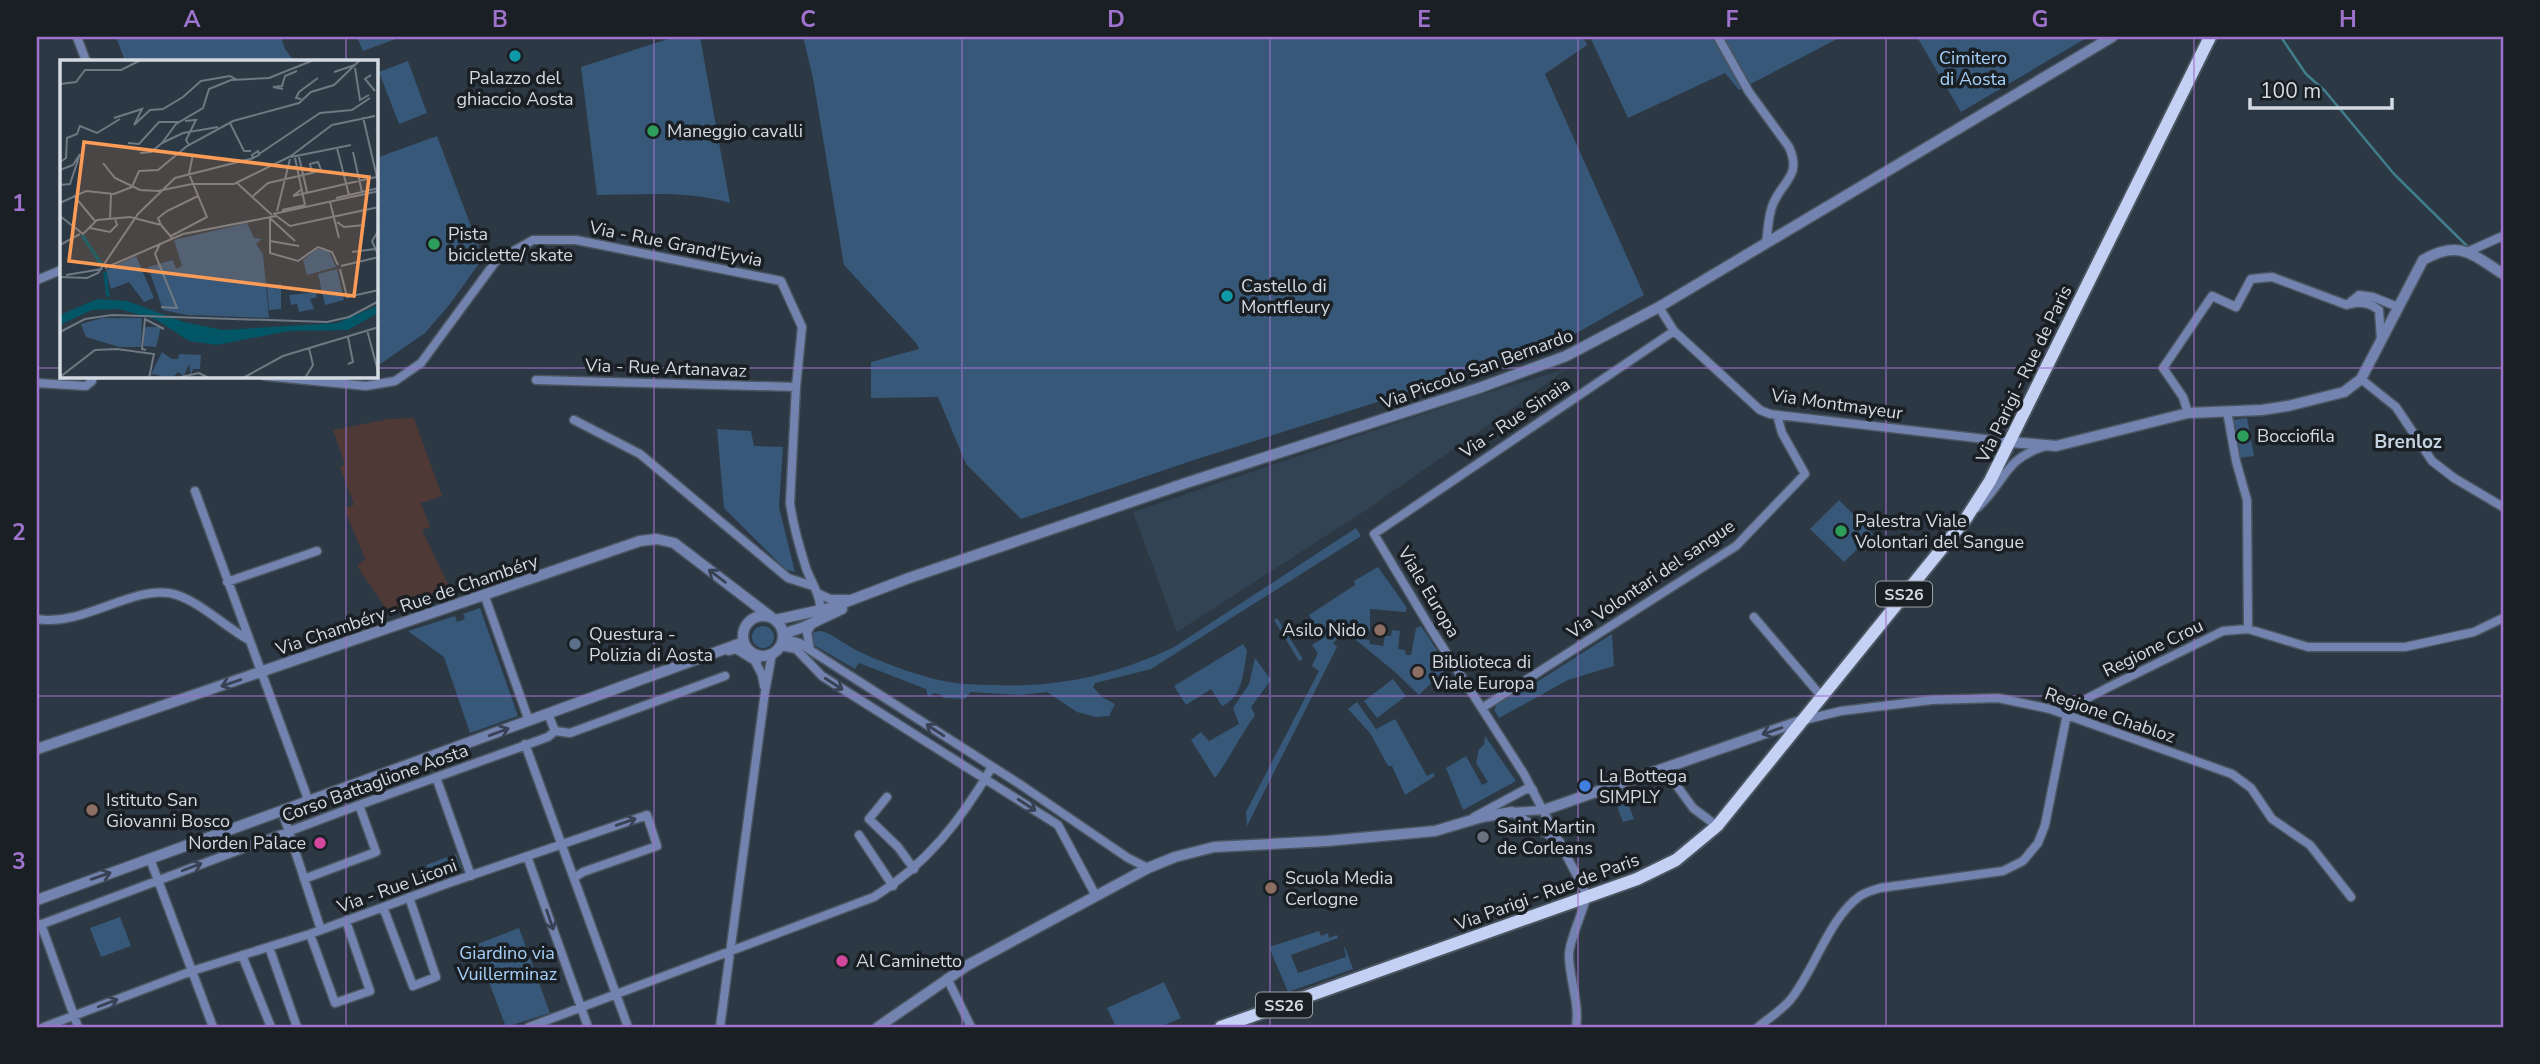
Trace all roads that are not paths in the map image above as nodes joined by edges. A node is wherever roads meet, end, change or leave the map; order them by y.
1 (77, 37) edge
2 (1718, 37) edge
3 (2112, 37) edge
4 (2210, 37) edge
5 (86, 60) edge
6 (2503, 236) edge
7 (1766, 243) junction
8 (2467, 252) junction
9 (60, 270) edge
10 (2503, 274) edge
11 (37, 280) edge
12 (2347, 305) junction
13 (1659, 307) junction
14 (2398, 307) junction
15 (1674, 331) junction
16 (2381, 340) junction
17 (72, 378) edge
18 (92, 378) edge
19 (285, 378) edge
20 (2361, 379) junction
21 (536, 380) dead end
22 (37, 383) edge
23 (65, 384) junction
24 (796, 387) junction
25 (2227, 411) junction
26 (2188, 413) junction
27 (1777, 415) junction
28 (574, 420) dead end
29 (2011, 442) junction
30 (2043, 447) junction
31 (195, 491) dead end
32 (2503, 507) edge
33 (1965, 520) junction
34 (1374, 534) joint
35 (317, 551) dead end
36 (227, 582) junction
37 (879, 589) junction
38 (815, 590) junction
39 (484, 594) junction
40 (821, 610) junction
41 (1754, 617) dead end
42 (2503, 618) edge
43 (37, 619) edge
44 (773, 619) junction
45 (812, 624) junction
46 (2248, 629) junction
47 (249, 640) junction
48 (781, 641) junction
49 (746, 646) junction
50 (810, 650) junction
51 (699, 658) junction
52 (757, 663) junction
53 (261, 673) junction
54 (725, 676) dead end
55 (765, 692) junction
56 (1822, 697) junction
57 (1482, 708) junction
58 (548, 714) junction
59 (2067, 714) junction
60 (1804, 720) junction
61 (529, 721) junction
62 (555, 732) junction
63 (525, 744) junction
64 (37, 749) edge
65 (992, 767) junction
66 (1664, 768) junction
67 (1524, 774) junction
68 (436, 777) junction
69 (985, 779) junction
70 (1533, 790) junction
71 (1521, 792) junction
72 (887, 797) dead end
73 (309, 802) junction
74 (359, 805) junction
75 (1544, 810) junction
76 (282, 811) junction
77 (1512, 813) junction
78 (1466, 821) junction
79 (1717, 827) junction
80 (288, 831) junction
81 (859, 835) dead end
82 (1560, 843) junction
83 (562, 845) junction
84 (527, 856) junction
85 (150, 859) junction
86 (1148, 867) junction
87 (914, 869) junction
88 (471, 876) junction
89 (304, 878) junction
90 (574, 878) junction
91 (158, 880) junction
92 (892, 886) junction
93 (1587, 895) junction
94 (1096, 896) junction
95 (408, 897) junction
96 (2351, 897) dead end
97 (37, 900) edge
98 (383, 907) junction
99 (346, 921) junction
100 (39, 925) edge
101 (321, 930) junction
102 (310, 934) junction
103 (269, 947) junction
104 (729, 951) junction
105 (242, 955) junction
106 (192, 971) junction
107 (947, 978) junction
108 (616, 993) junction
109 (581, 1008) junction
110 (74, 1016) junction
111 (557, 1017) junction
112 (44, 1027) edge
113 (78, 1027) edge
114 (213, 1027) edge
115 (271, 1027) edge
116 (297, 1027) edge
117 (529, 1027) edge
118 (561, 1027) edge
119 (588, 1027) edge
120 (628, 1027) edge
121 (720, 1027) edge
122 (878, 1027) edge
123 (971, 1027) edge
124 (1221, 1027) edge
125 (1576, 1027) edge
126 (1758, 1027) edge

1 - 5 street
2 - 7 street
3 - 7 street, Via Piccolo San Bernardo
4 - 29 main road, Via Parigi - Rue de Paris / SS26
6 - 8 street
7 - 13 street, Via Piccolo San Bernardo
8 - 10 street
8 - 14 street
9 - 11 street
12 - 14 street
12 - 16 street
12 - 26 street
13 - 15 street, Via Montmayeur
13 - 37 street, Via Piccolo San Bernardo
14 - 16 street
15 - 27 street, Via Montmayeur
15 - 34 street, Via - Rue Sinaia
16 - 20 street
17 - 23 street
18 - 23 street
19 - 24 street, Via - Rue Grand'Eyvia
20 - 25 street
20 - 32 street
21 - 24 street, Via - Rue Artanavaz
22 - 23 street
24 - 38 street, Via - Rue Grand'Eyvia
25 - 26 street
25 - 46 street
26 - 30 street
27 - 29 street, Via Montmayeur
27 - 57 street, Via Volontari del sangue
28 - 38 street, Via Piccolo San Bernardo
29 - 30 street
29 - 33 main road, Via Parigi - Rue de Paris / SS26
30 - 33 street
31 - 36 street
33 - 56 main road, Via Parigi - Rue de Paris / SS26
34 - 57 street, Viale Europa
35 - 36 street
36 - 47 street
37 - 38 street, Via Piccolo San Bernardo
37 - 40 street, Via Piccolo San Bernardo
37 - 45 street, Via Piccolo San Bernardo
38 - 40 street, Via - Rue Grand'Eyvia
44 -> 39 street, Via Chambéry - Rue de Chambéry
39 - 53 street, Via Chambéry - Rue de Chambéry
39 - 61 street
40 - 44 street, Via Piccolo San Bernardo
40 - 48 street, Via Piccolo San Bernardo
41 - 56 street
42 - 46 street, Regione Crou
43 - 47 street
44 - 48 street
44 - 49 street
45 - 48 street, Via Piccolo San Bernardo
45 - 50 street
46 - 59 street, Regione Crou
47 - 53 street
48 - 49 street
48 - 50 street
48 - 55 street
48 -> 69 street
49 - 51 street, Corso Battaglione Aosta
49 - 52 street
65 -> 50 street
51 - 52 street, Corso Battaglione Aosta
51 - 58 street, Corso Battaglione Aosta
52 - 55 street
53 -> 64 street, Via Chambéry - Rue de Chambéry
53 - 73 street
54 - 62 street, Corso Battaglione Aosta
55 - 104 street
56 - 60 main road, Via Parigi - Rue de Paris / SS26
57 - 67 street, Viale Europa
58 - 61 street, Corso Battaglione Aosta
58 - 62 street
59 - 60 street, Regione Chabloz
59 - 96 street, Regione Chabloz
59 - 126 street
60 -> 66 street
60 - 79 main road, Via Parigi - Rue de Paris / SS26
73 -> 61 street, Corso Battaglione Aosta
62 - 63 street, Corso Battaglione Aosta
63 - 68 street, Corso Battaglione Aosta
63 - 83 street
65 - 69 street
65 - 86 street
66 - 75 street
66 - 79 street
67 - 70 street, Viale Europa
67 - 71 street
68 - 74 street, Corso Battaglione Aosta
68 - 88 street
69 - 87 street
69 -> 94 street
70 - 71 street
70 - 75 street, Viale Europa
71 - 77 street
71 - 78 street
72 - 87 street
73 - 76 street, Corso Battaglione Aosta
74 - 80 street, Corso Battaglione Aosta
74 - 89 street
75 - 77 street
75 - 82 street, Viale Europa
76 - 80 street
76 - 85 street, Corso Battaglione Aosta
77 - 78 street
77 - 82 street
78 - 86 street
79 - 93 main road, Via Parigi - Rue de Paris / SS26
80 - 89 street
91 -> 80 street, Corso Battaglione Aosta
81 - 92 street
82 - 93 street, Viale Europa
83 - 84 street, Via - Rue Liconi
83 - 90 street
83 -> 90 street, Via - Rue Liconi
84 - 88 street, Via - Rue Liconi
84 -> 109 street
85 - 91 street
97 -> 85 street, Corso Battaglione Aosta
86 - 94 street
87 - 92 street
88 - 95 street, Via - Rue Liconi
89 - 101 street
90 - 108 street
91 - 100 street, Corso Battaglione Aosta
91 - 106 street
92 - 104 street
93 - 124 main road, Via Parigi - Rue de Paris / SS26
93 - 125 street
94 - 107 street
95 - 98 street, Via - Rue Liconi
95 - 98 street
98 - 99 street, Via - Rue Liconi
99 - 101 street, Via - Rue Liconi
99 - 102 street
100 - 110 street
101 - 102 street, Via - Rue Liconi
102 - 103 street, Via - Rue Liconi
103 - 105 street, Via - Rue Liconi
103 - 116 street
104 - 108 street
104 - 121 street
105 - 106 street, Via - Rue Liconi
105 - 115 street
110 -> 106 street, Via - Rue Liconi
106 - 114 street
107 - 122 street
107 - 123 street
108 - 109 street
108 - 120 street
109 - 111 street
109 - 119 street
110 - 112 street, Via - Rue Liconi
110 - 113 street
111 - 117 street
111 - 118 street

